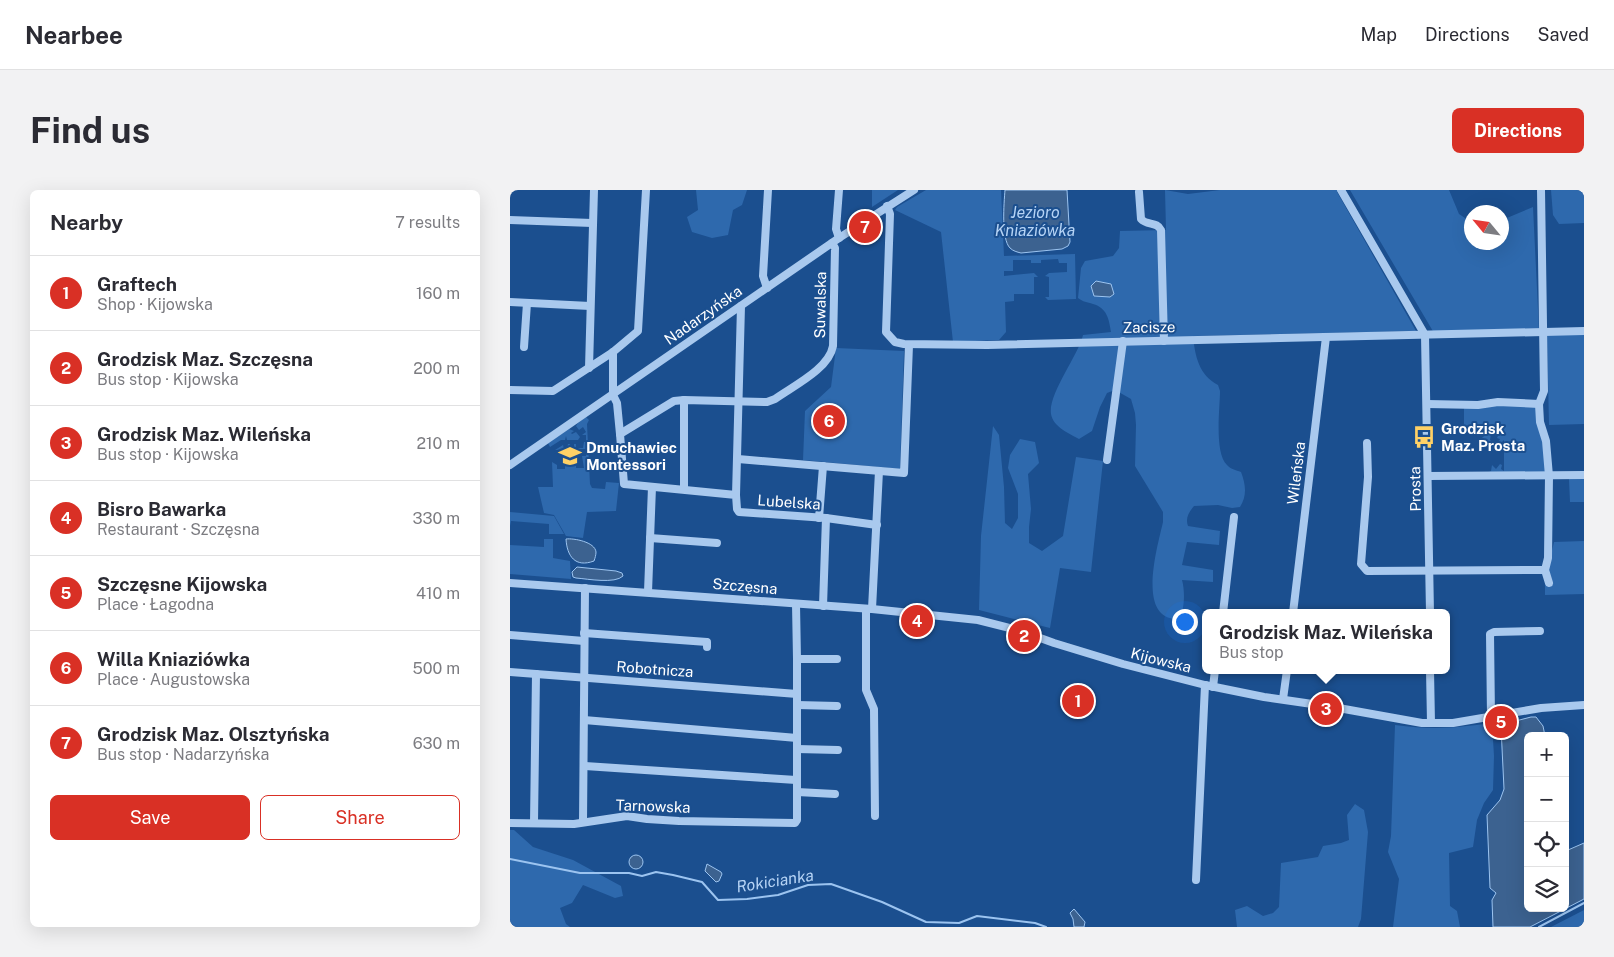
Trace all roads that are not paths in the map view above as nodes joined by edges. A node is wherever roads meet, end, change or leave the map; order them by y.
1 (594, 190) edge
2 (646, 190) edge
3 (768, 190) edge
4 (838, 190) edge
5 (914, 190) edge
6 (1341, 190) edge
7 (1541, 190) edge
8 (1139, 192) dead end
9 (887, 206) junction
10 (510, 220) edge
11 (592, 223) junction
12 (835, 240) junction
13 (767, 288) junction
14 (510, 302) edge
15 (527, 303) junction
16 (590, 306) junction
17 (741, 306) junction
18 (1584, 331) edge
19 (1543, 332) junction
20 (1426, 335) junction
21 (1326, 337) junction
22 (1164, 340) junction
23 (1123, 341) junction
24 (909, 345) junction
25 (524, 347) dead end
26 (613, 352) junction
27 (589, 368) junction
28 (510, 390) edge
29 (612, 395) junction
30 (684, 400) junction
31 (738, 402) junction
32 (1427, 404) junction
33 (1538, 404) junction
34 (620, 434) junction
35 (1367, 443) dead end
36 (738, 459) junction
37 (1107, 460) dead end
38 (510, 465) edge
39 (822, 466) junction
40 (879, 471) junction
41 (1584, 475) edge
42 (1428, 476) junction
43 (1549, 476) junction
44 (652, 486) junction
45 (684, 490) junction
46 (736, 495) junction
47 (1234, 517) dead end
48 (823, 518) junction
49 (877, 525) junction
50 (650, 538) junction
51 (717, 543) dead end
52 (1545, 570) junction
53 (1429, 571) junction
54 (510, 583) edge
55 (1549, 583) dead end
56 (585, 588) junction
57 (648, 592) junction
58 (796, 604) junction
59 (823, 606) junction
60 (869, 609) junction
61 (1223, 609) edge
62 (1294, 609) edge
63 (1430, 609) edge
64 (978, 620) joint
65 (1540, 631) dead end
66 (510, 635) edge
67 (584, 637) junction
68 (707, 647) dead end
69 (797, 659) junction
70 (837, 659) dead end
71 (510, 672) edge
72 (536, 674) junction
73 (1216, 674) edge
74 (1286, 674) edge
75 (1430, 674) edge
76 (584, 677) junction
77 (1205, 685) junction
78 (1214, 686) junction
79 (797, 694) junction
80 (1283, 699) junction
81 (797, 705) junction
82 (1584, 705) edge
83 (838, 706) dead end
84 (1491, 717) junction
85 (584, 720) junction
86 (1431, 723) junction
87 (797, 738) junction
88 (797, 749) junction
89 (838, 750) dead end
90 (585, 766) junction
91 (796, 780) junction
92 (797, 792) junction
93 (835, 794) dead end
94 (875, 816) dead end
95 (583, 822) junction
96 (534, 823) junction
97 (510, 824) edge
98 (1196, 880) dead end

1 - 11 street
2 - 26 street
3 - 13 street
4 - 12 street, Suwalska
5 - 9 street, Nadarzyńska
6 - 20 street
7 - 19 street
8 - 22 street
9 - 12 street, Nadarzyńska
9 - 24 street, Zacisze
10 - 11 street
11 - 16 street
12 - 13 street, Nadarzyńska
12 - 31 street, Suwalska
13 - 17 street, Nadarzyńska
14 - 15 street
15 - 16 street
15 - 25 street
16 - 27 street
17 - 29 street, Nadarzyńska
17 - 31 street
18 - 19 street, Zacisze
19 - 20 street, Zacisze
19 - 33 street
20 - 21 street, Zacisze
20 - 32 street, Prosta
21 - 22 street, Zacisze
21 - 62 street, Wileńska
22 - 23 street, Zacisze
23 - 24 street, Zacisze
23 - 37 street
24 - 40 street
26 - 27 street
26 - 29 street
27 - 28 street
29 - 34 street
29 - 38 street, Nadarzyńska
30 - 31 street, Suwalska
30 - 34 street
30 - 45 street
31 - 36 street
32 - 33 street
32 - 42 street, Prosta
33 - 43 street
34 - 44 street, Lubelska
35 - 53 street
36 - 39 street
36 - 46 street
39 - 40 street
39 - 48 street
40 - 49 street
41 - 43 street
42 - 43 street
42 - 53 street, Prosta
43 - 52 street
44 - 45 street, Lubelska
44 - 50 street
45 - 46 street, Lubelska
46 - 48 street, Lubelska
47 - 61 street
48 - 49 street, Lubelska
48 - 59 street
49 - 60 street
50 - 51 street
50 - 57 street
52 - 53 street
52 - 55 street
53 - 63 street, Prosta
54 - 56 street, Szczęsna
56 - 57 street, Szczęsna
56 - 67 street
57 - 58 street, Szczęsna
58 - 59 street, Szczęsna
58 - 69 street
59 - 60 street, Szczęsna
60 - 64 street, Szczęsna
60 - 94 street
64 - 77 street, Kijowska
65 - 84 street
66 - 67 street
67 - 68 street
67 - 76 street
69 - 70 street
69 - 79 street
71 - 72 street, Robotnicza
72 - 76 street, Robotnicza
72 - 96 street
73 - 78 street
74 - 80 street
75 - 86 street
76 - 79 street, Robotnicza
76 - 85 street
77 - 78 street, Kijowska
77 - 98 street
78 - 80 street, Kijowska
79 - 81 street
80 - 86 street, Kijowska
81 - 83 street
81 - 87 street
82 - 84 street, Kijowska
84 - 86 street, Kijowska
85 - 87 street
85 - 90 street
87 - 88 street
88 - 89 street
88 - 91 street
90 - 91 street
90 - 95 street
91 - 92 street
92 - 93 street
92 - 95 street, Tarnowska
95 - 96 street, Tarnowska
96 - 97 street, Tarnowska

